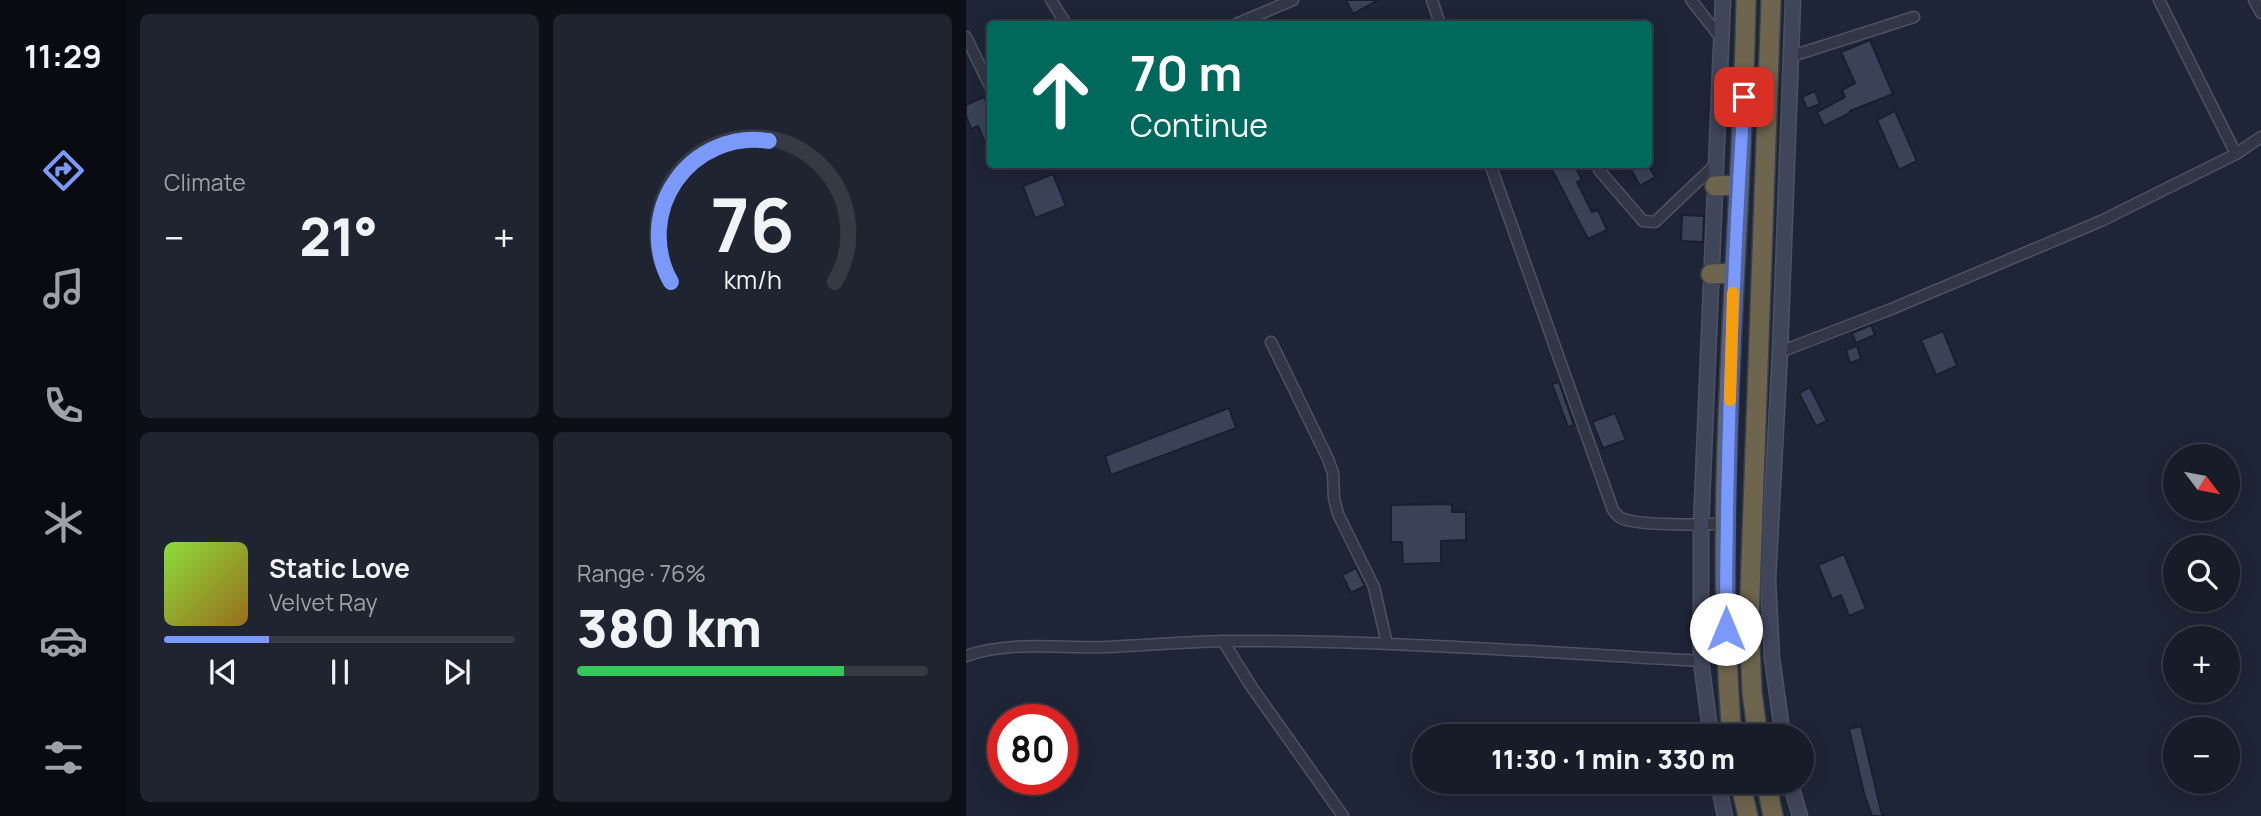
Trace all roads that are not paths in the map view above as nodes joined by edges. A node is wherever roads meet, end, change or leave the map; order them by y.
1 (1051, 0) edge
2 (1293, 0) edge
3 (1432, 0) edge
4 (1691, 0) edge
5 (1723, 0) edge
6 (1746, 0) edge
7 (1771, 0) edge
8 (1793, 0) edge
9 (2159, 0) edge
10 (2254, 0) edge
11 (2261, 13) edge
12 (1914, 17) dead end
13 (1064, 21) edge
14 (1243, 21) edge
15 (1439, 21) edge
16 (966, 37) edge
17 (1721, 38) junction
18 (1792, 56) junction
19 (987, 80) edge
20 (2261, 137) edge
21 (2236, 154) junction
22 (1716, 164) junction
23 (1491, 168) edge
24 (1599, 170) dead end
25 (1739, 185) junction
26 (1715, 186) junction
27 (1734, 273) junction
28 (1711, 274) junction
29 (1271, 342) dead end
30 (1780, 352) junction
31 (1767, 407) junction
32 (1726, 523) junction
33 (1701, 526) junction
34 (1223, 641) junction
35 (1387, 644) junction
36 (966, 656) edge
37 (1701, 661) junction
38 (1710, 724) edge
39 (1731, 724) edge
40 (1756, 724) edge
41 (1781, 724) edge
42 (1720, 794) edge
43 (1743, 794) edge
44 (1768, 794) edge
45 (1794, 794) edge
46 (1343, 816) edge
47 (1725, 816) edge
48 (1748, 816) edge
49 (1773, 816) edge
50 (1800, 816) edge

1 - 13 street
2 - 14 street
3 - 15 street
4 - 17 street
5 - 17 street
6 - 25 highway
7 - 31 highway
8 - 18 street
9 - 21 street
10 - 11 street
12 - 18 street
16 - 19 street
17 - 22 street
18 - 30 street
20 - 21 street
21 - 30 street
22 - 24 street
22 - 26 street
23 - 33 street
25 - 26 highway
25 - 27 highway
26 - 28 street
27 - 28 highway
27 - 32 highway
28 - 33 street
29 - 35 street
30 - 31 street
31 - 40 highway
31 - 41 street
32 - 33 street
32 - 39 highway
33 - 37 street
34 - 35 street
34 - 36 street
34 - 46 street
35 - 37 street
37 - 38 street
42 - 47 street
43 - 48 highway
44 - 49 highway
45 - 50 street

